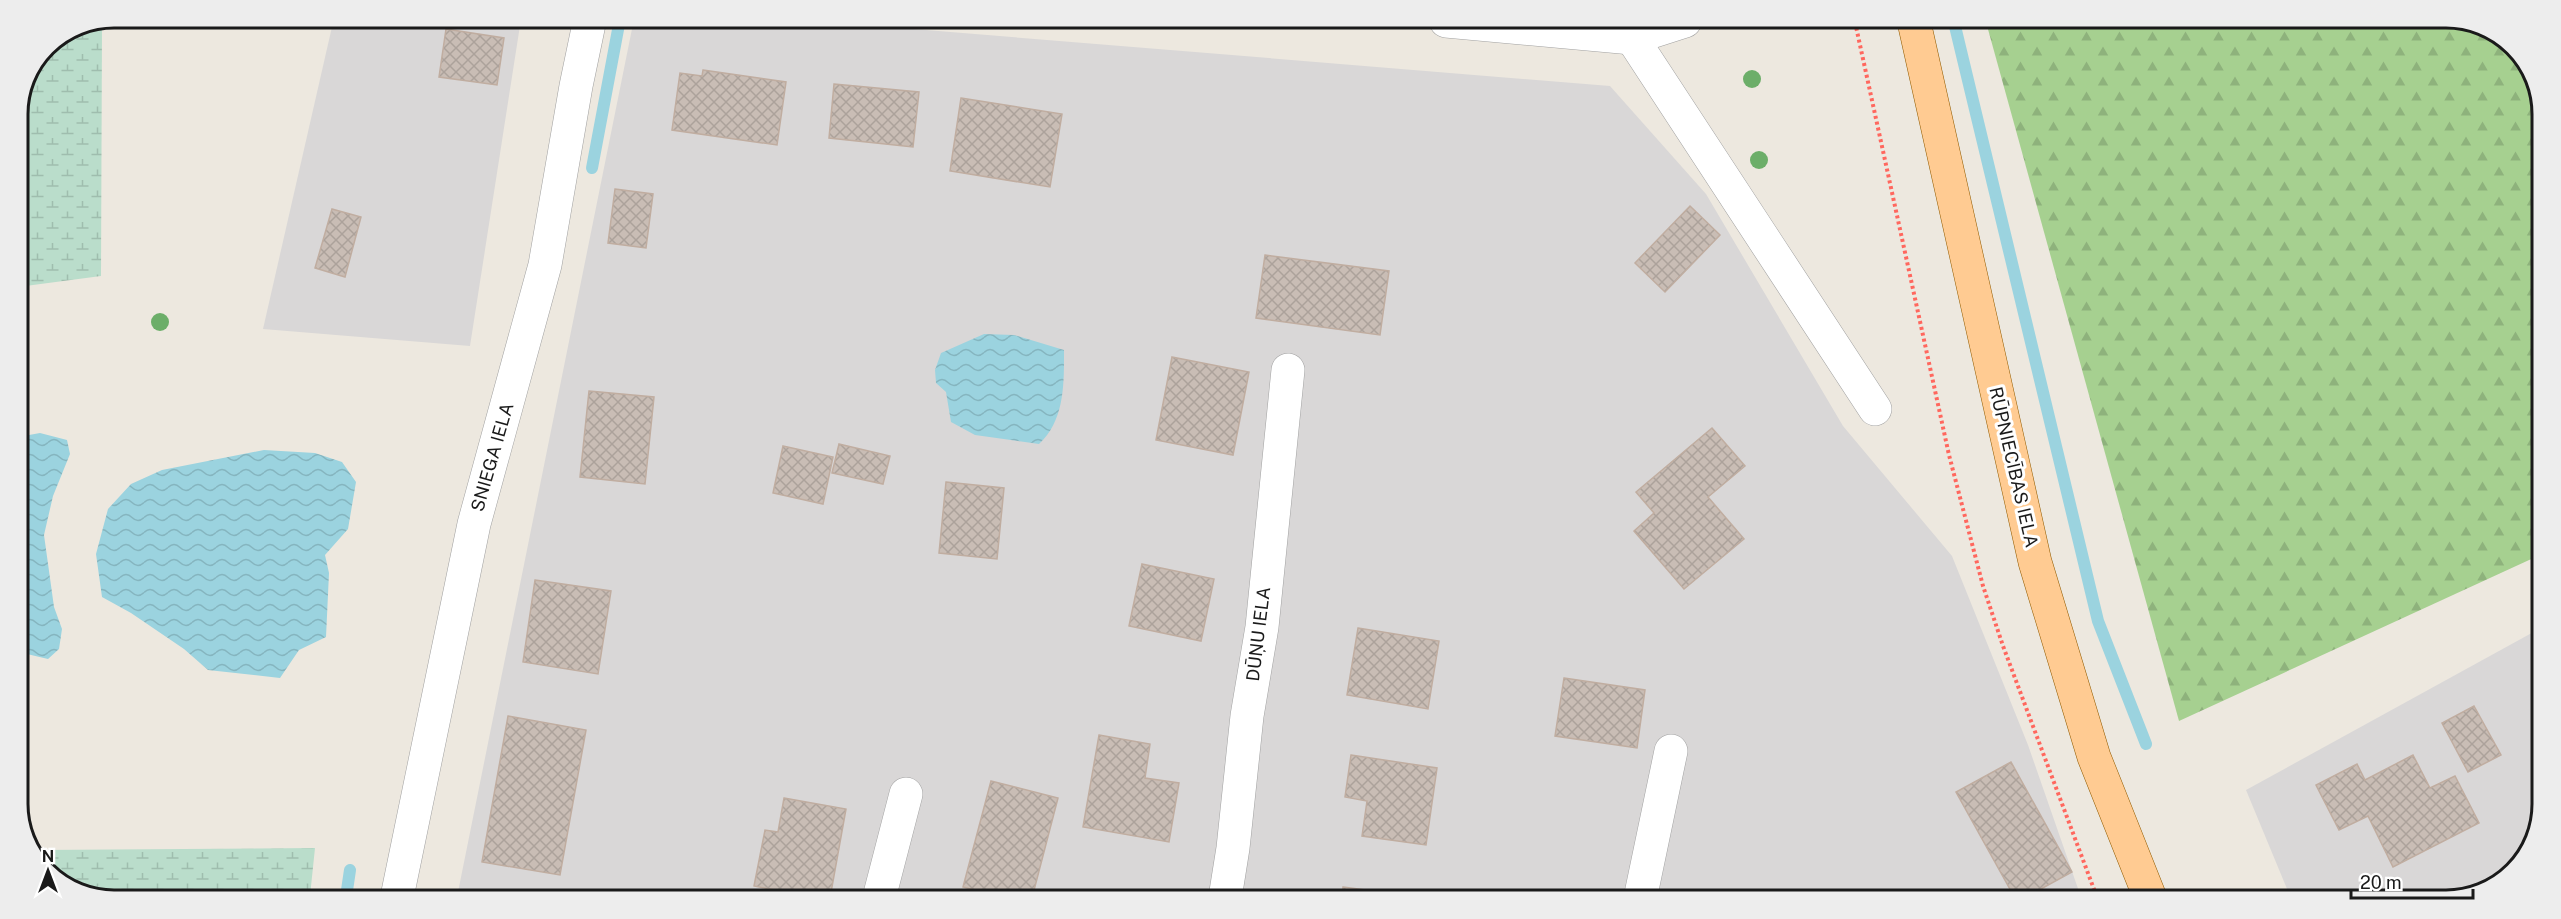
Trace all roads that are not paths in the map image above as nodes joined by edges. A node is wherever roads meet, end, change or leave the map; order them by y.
1 (588, 28) edge
2 (1523, 28) edge
3 (1663, 28) edge
4 (1915, 28) edge
5 (1632, 38) junction
6 (1288, 370) dead end
7 (1875, 409) dead end
8 (1671, 751) dead end
9 (906, 794) dead end
10 (398, 890) edge
11 (881, 890) edge
12 (1226, 890) edge
13 (1642, 890) edge
14 (2147, 890) edge

1 - 10 street, SNIEGA IELA
2 - 5 street
3 - 5 street
4 - 14 main road, RŪPNIECĪBAS IELA
5 - 7 street
6 - 12 street, DŪŅU IELA
8 - 13 street
9 - 11 street

